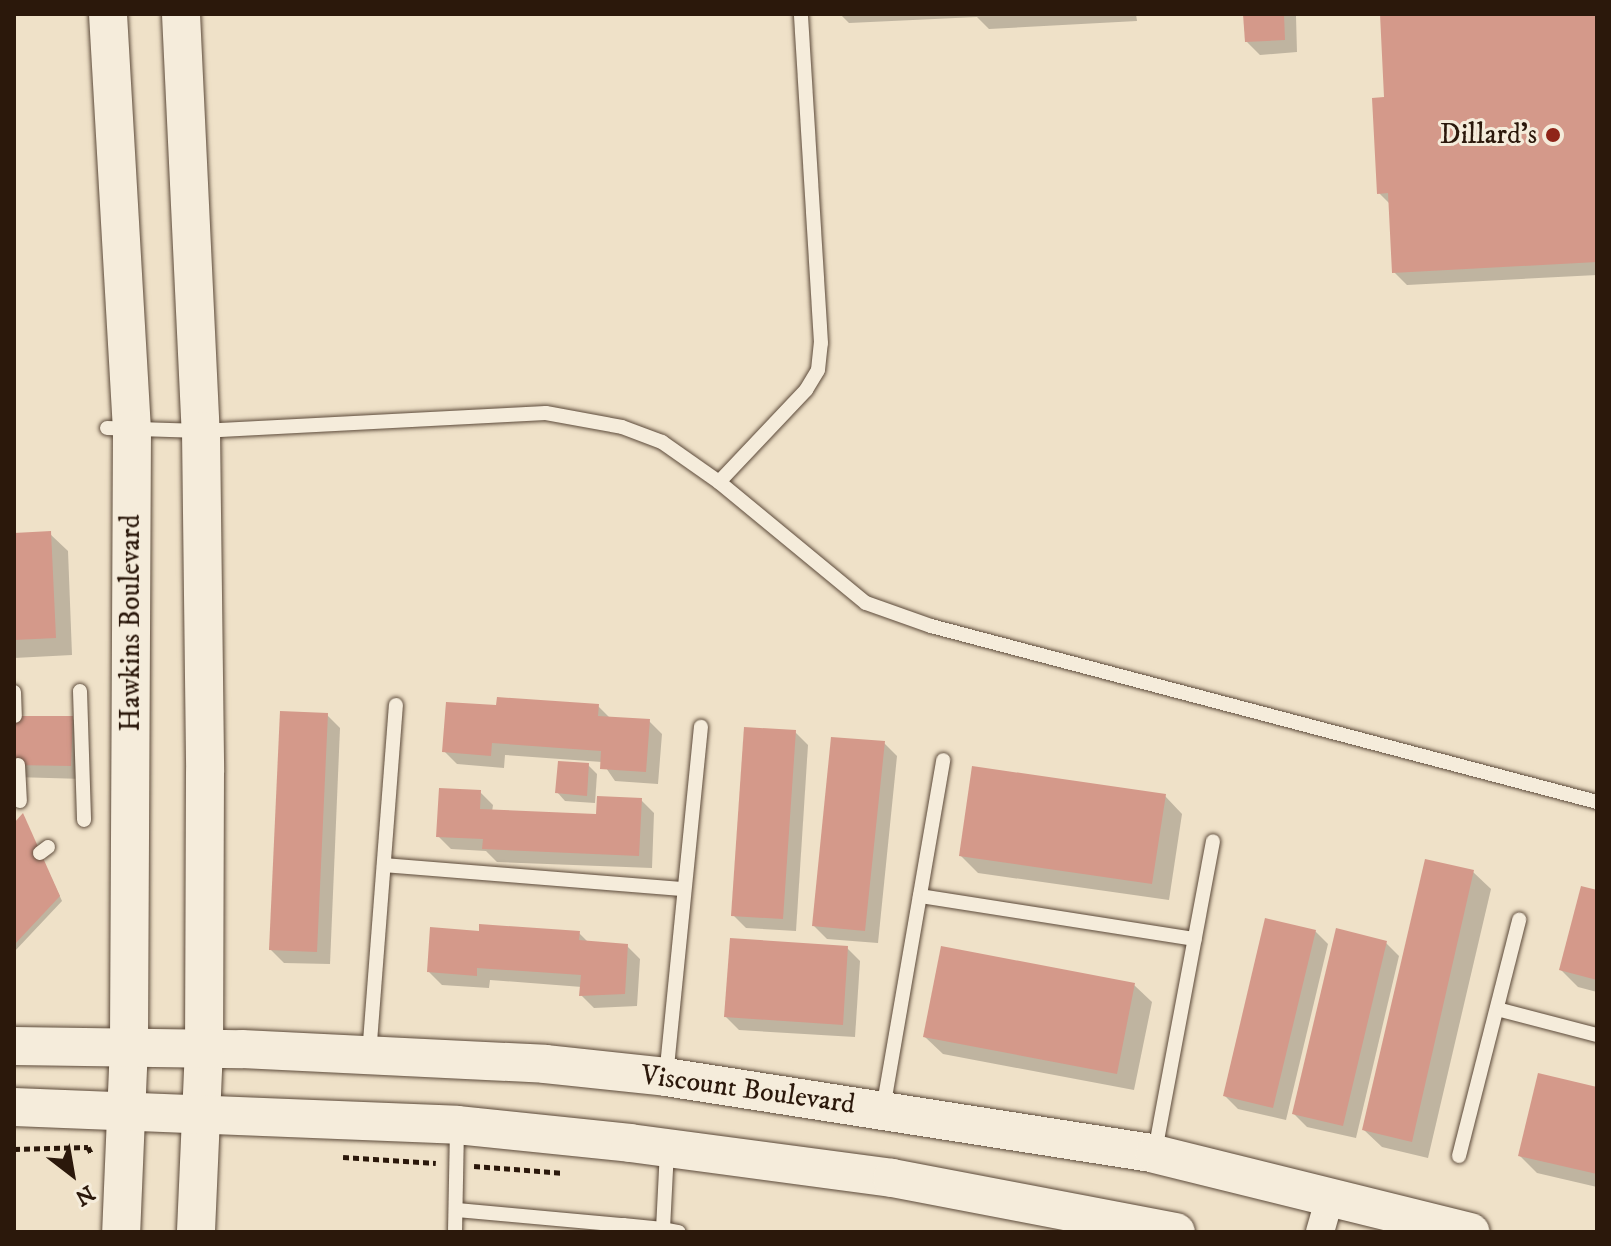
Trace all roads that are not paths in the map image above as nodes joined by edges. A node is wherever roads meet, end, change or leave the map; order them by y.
1 (108, 14) edge
2 (181, 14) edge
3 (801, 14) edge
4 (119, 428) junction
5 (201, 431) junction
6 (719, 482) junction
7 (80, 691) dead end
8 (14, 692) edge
9 (396, 705) dead end
10 (15, 716) edge
11 (701, 727) dead end
12 (943, 760) dead end
13 (18, 765) dead end
14 (20, 801) dead end
15 (1597, 802) edge
16 (84, 820) dead end
17 (1213, 841) dead end
18 (384, 865) junction
19 (684, 889) junction
20 (920, 896) junction
21 (1519, 920) dead end
22 (1195, 939) junction
23 (1497, 1009) junction
24 (1597, 1035) edge
25 (129, 1045) junction
26 (14, 1046) edge
27 (204, 1048) junction
28 (369, 1056) junction
29 (666, 1077) junction
30 (14, 1107) edge
31 (127, 1108) junction
32 (883, 1109) junction
33 (201, 1112) junction
34 (457, 1125) junction
35 (667, 1147) junction
36 (1155, 1154) junction
37 (1459, 1156) dead end
38 (457, 1210) junction
39 (1325, 1215) edge
40 (1083, 1222) edge
41 (620, 1229) edge
42 (663, 1229) junction
43 (121, 1232) edge
44 (196, 1232) edge
45 (455, 1232) edge
46 (679, 1232) edge
47 (1176, 1232) edge
48 (1470, 1232) edge

1 - 4 main road, Hawkins Boulevard
2 - 5 main road
3 - 6 lane
4 - 5 lane
4 - 25 main road, Hawkins Boulevard
5 - 6 lane
5 - 27 main road
6 - 15 lane
7 - 16 lane
8 - 10 lane
9 - 18 lane
11 - 19 lane
12 - 20 lane
13 - 14 lane
17 - 22 lane
18 - 19 lane
18 - 28 lane
19 - 29 lane
20 - 22 lane
20 - 32 lane
21 - 23 lane
22 - 36 lane
23 - 24 lane
23 - 37 lane
25 - 26 main road, Viscount Boulevard
25 - 27 main road, Viscount Boulevard
25 - 31 main road, Hawkins Boulevard
27 - 28 main road, Viscount Boulevard
27 - 33 main road
28 - 29 main road, Viscount Boulevard
29 - 32 main road, Viscount Boulevard
30 - 31 main road
31 - 33 main road
31 - 43 main road, Hawkins Boulevard
32 - 36 main road, Viscount Boulevard
33 - 34 main road
33 - 44 main road
34 - 35 main road
34 - 38 lane
35 - 40 main road
35 - 42 lane
36 - 39 main road, Viscount Boulevard
38 - 41 lane
38 - 45 lane
39 - 48 main road, Viscount Boulevard
40 - 47 main road
41 - 42 lane
42 - 46 lane

